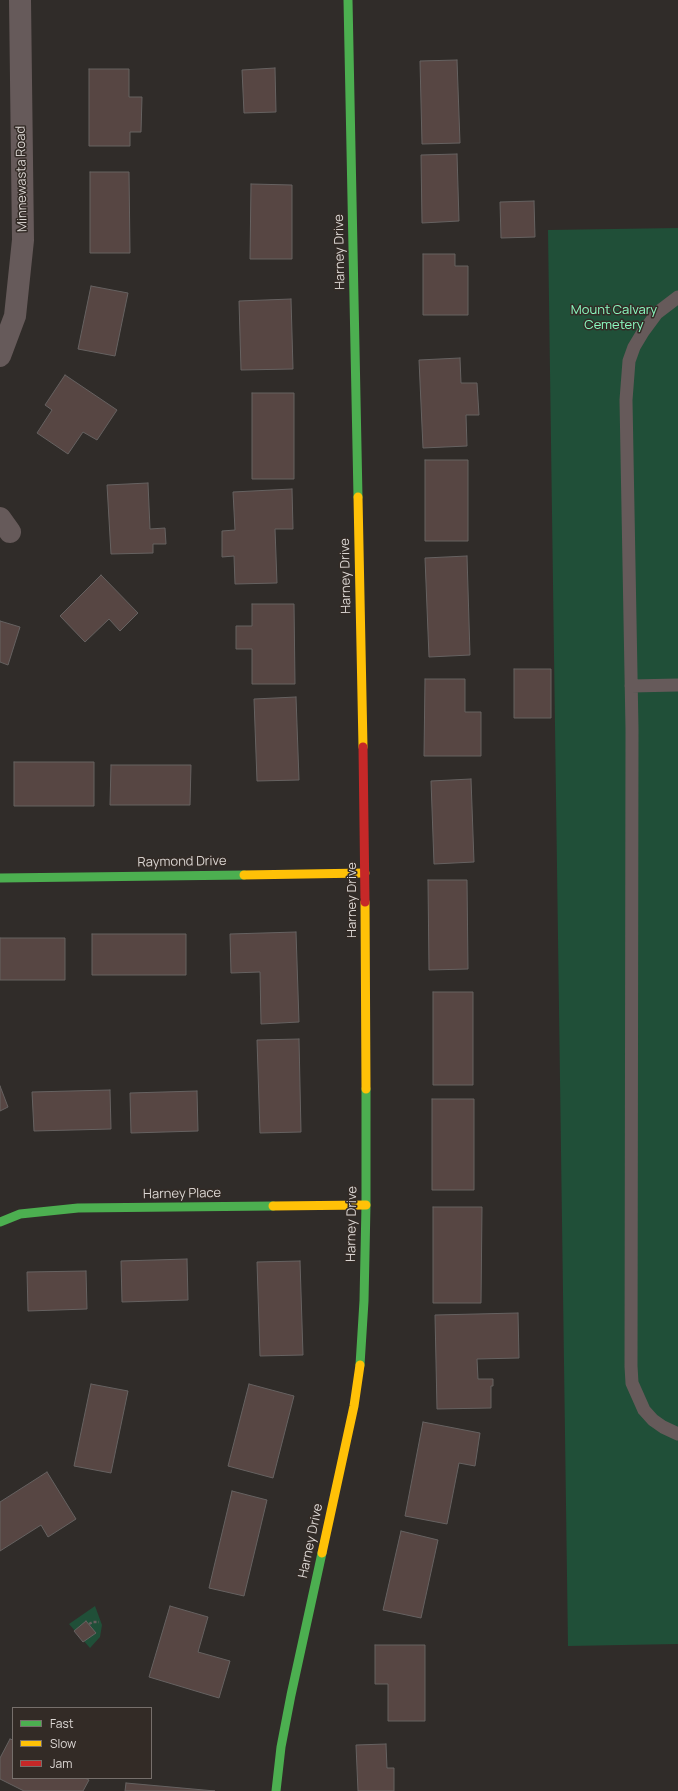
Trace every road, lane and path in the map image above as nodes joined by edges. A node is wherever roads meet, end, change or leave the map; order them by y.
1 (20, 0) edge
2 (348, 0) edge
3 (678, 297) edge
4 (0, 356) edge
5 (678, 685) edge
6 (631, 686) junction
7 (365, 873) junction
8 (0, 878) edge
9 (366, 1205) junction
10 (0, 1222) edge
11 (678, 1434) edge
12 (99, 1622) dead end
13 (89, 1624) dead end
14 (276, 1791) edge

1 - 4 street, Minnewasta Road
2 - 7 street, Harney Drive
3 - 6 lane
5 - 6 lane
6 - 11 lane
7 - 8 street, Raymond Drive
7 - 9 street, Harney Drive
9 - 10 street, Harney Place
9 - 14 street, Harney Drive
12 - 13 path

